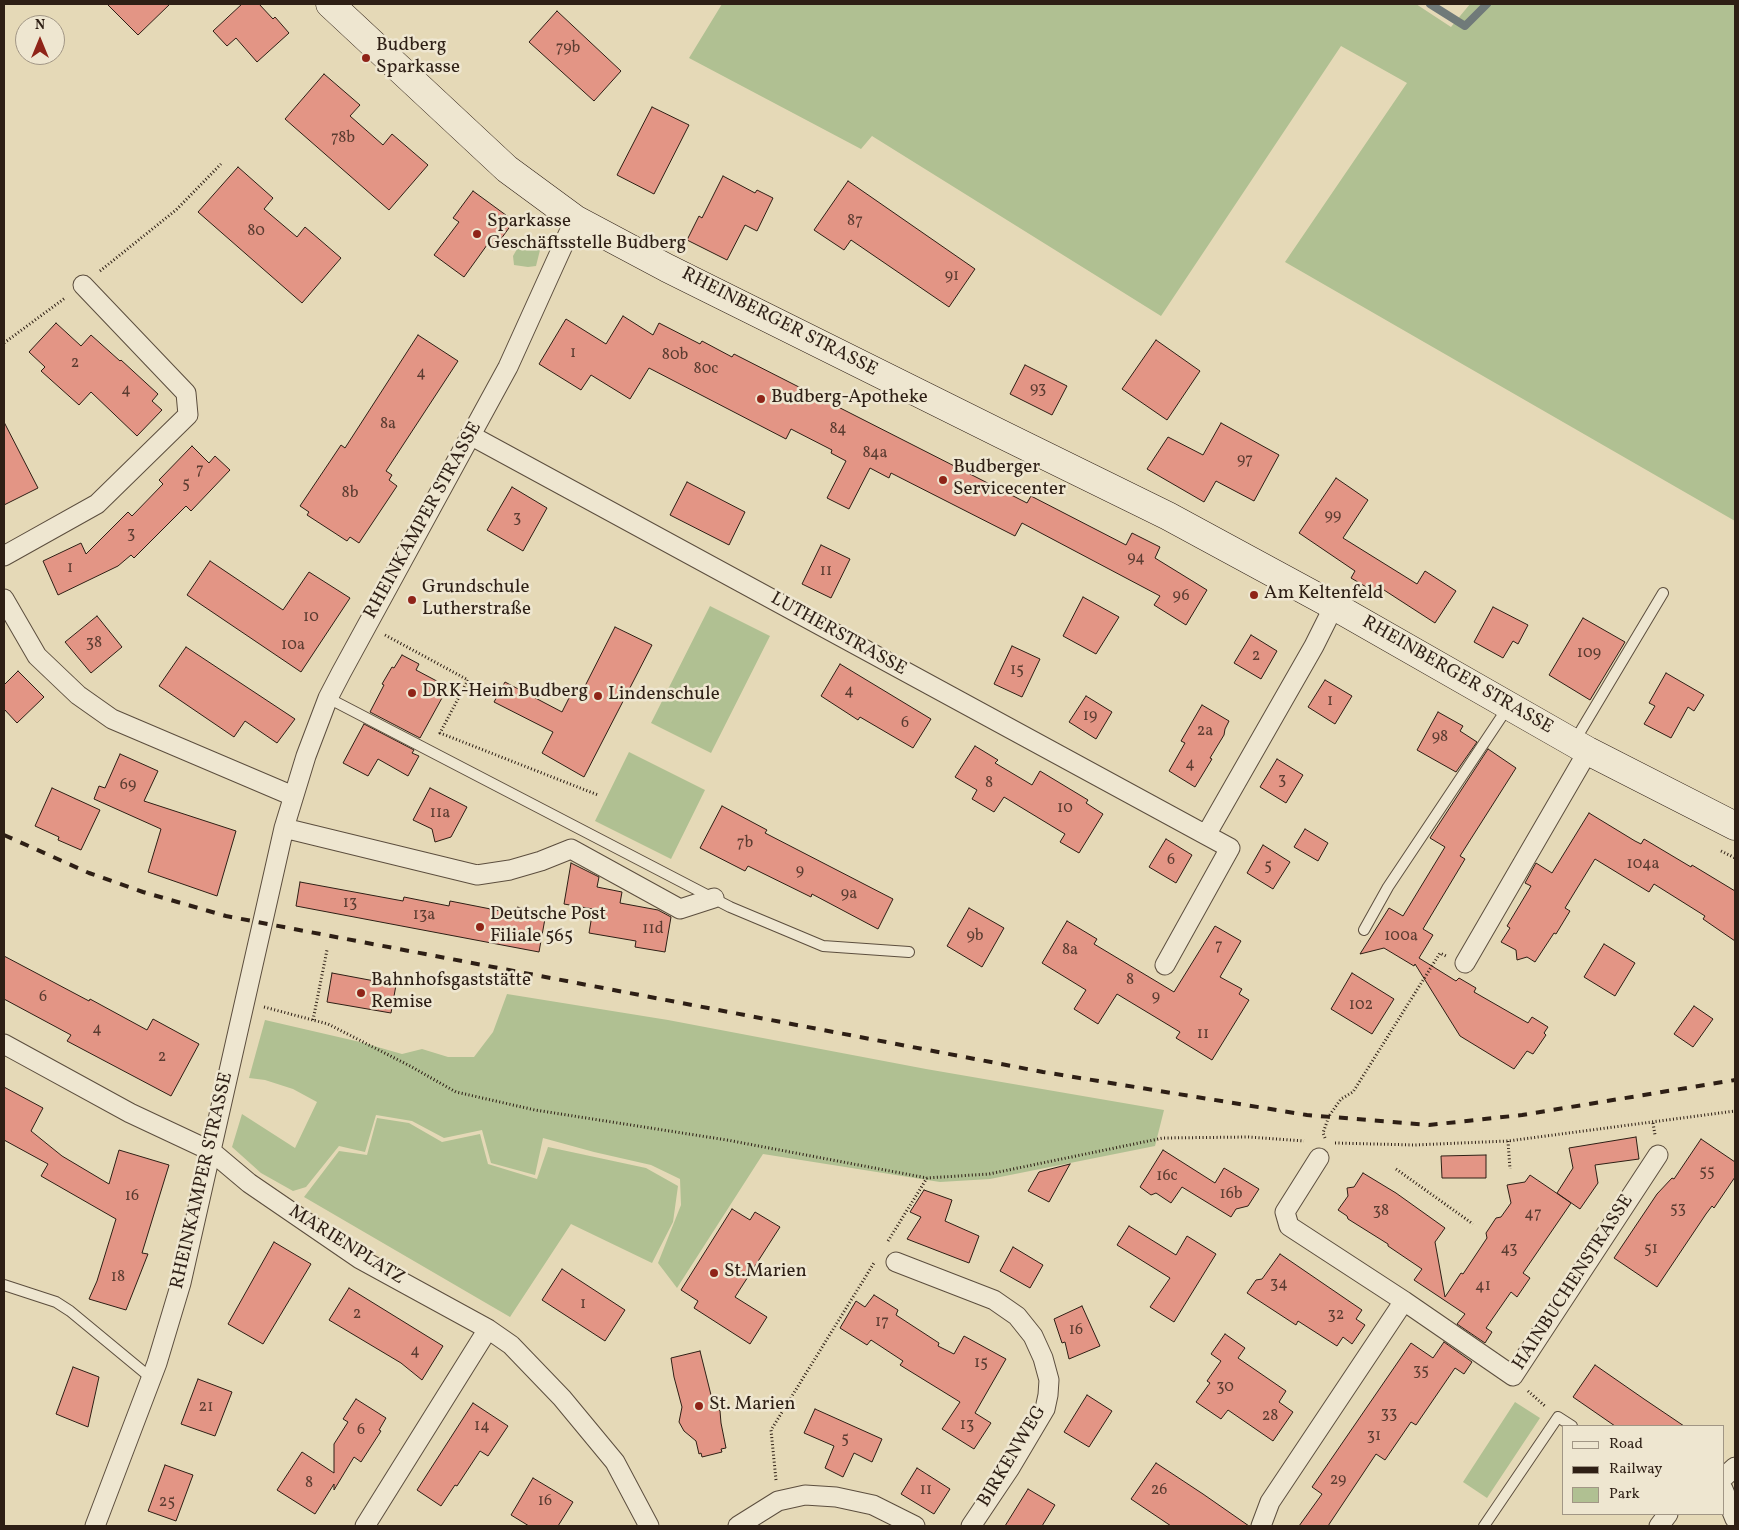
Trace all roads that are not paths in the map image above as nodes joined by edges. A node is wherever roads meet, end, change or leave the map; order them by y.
1 (330, 4) edge
2 (575, 219) junction
3 (83, 285) road end
4 (470, 435) junction
5 (4, 556) edge
6 (1663, 593) dead end
7 (4, 599) edge
8 (1334, 606) junction
9 (328, 698) junction
10 (1509, 706) junction
11 (1581, 747) junction
12 (293, 796) junction
13 (1735, 826) edge
14 (284, 828) junction
15 (1206, 835) junction
16 (714, 898) junction
17 (1364, 930) dead end
18 (909, 952) dead end
19 (1466, 963) road end
20 (1165, 965) dead end
21 (4, 1044) edge
22 (211, 1151) junction
23 (1658, 1155) dead end
24 (1319, 1158) dead end
25 (888, 1259) road end
26 (4, 1285) edge
27 (1404, 1301) junction
28 (488, 1330) junction
29 (151, 1378) junction
30 (1571, 1425) edge
31 (1735, 1467) edge
32 (1724, 1477) edge
33 (1724, 1491) edge
34 (1667, 1515) edge
35 (1735, 1518) edge
36 (95, 1526) edge
37 (365, 1526) edge
38 (649, 1526) edge
39 (738, 1526) edge
40 (915, 1526) edge
41 (971, 1526) edge
42 (1262, 1526) edge
43 (1484, 1526) edge
44 (1659, 1526) edge

1 - 2 main road, RHEINBERGER STRASSE
2 - 4 street, RHEINKAMPER STRASSE
2 - 8 main road, RHEINBERGER STRASSE
3 - 5 street
4 - 9 street, RHEINKAMPER STRASSE
4 - 15 street, LUTHERSTRASSE
6 - 11 lane
7 - 12 street
8 - 10 main road, RHEINBERGER STRASSE
8 - 15 street
9 - 12 street, RHEINKAMPER STRASSE
9 - 16 lane
10 - 11 main road, RHEINBERGER STRASSE
10 - 17 lane
11 - 13 main road, RHEINBERGER STRASSE
11 - 19 street
12 - 14 street, RHEINKAMPER STRASSE
14 - 16 street
14 - 22 street, RHEINKAMPER STRASSE
15 - 20 street
16 - 18 lane
21 - 22 street, MARIENPLATZ
22 - 28 street, MARIENPLATZ
22 - 29 street, RHEINKAMPER STRASSE
23 - 27 street, HAINBUCHENSTRASSE
24 - 27 street, HAINBUCHENSTRASSE
25 - 41 street, BIRKENWEG
26 - 29 lane
27 - 42 street
28 - 37 street
28 - 38 street, MARIENPLATZ
29 - 36 street, RHEINKAMPER STRASSE
30 - 43 lane
31 - 32 street
33 - 35 street
34 - 44 street
39 - 40 street

